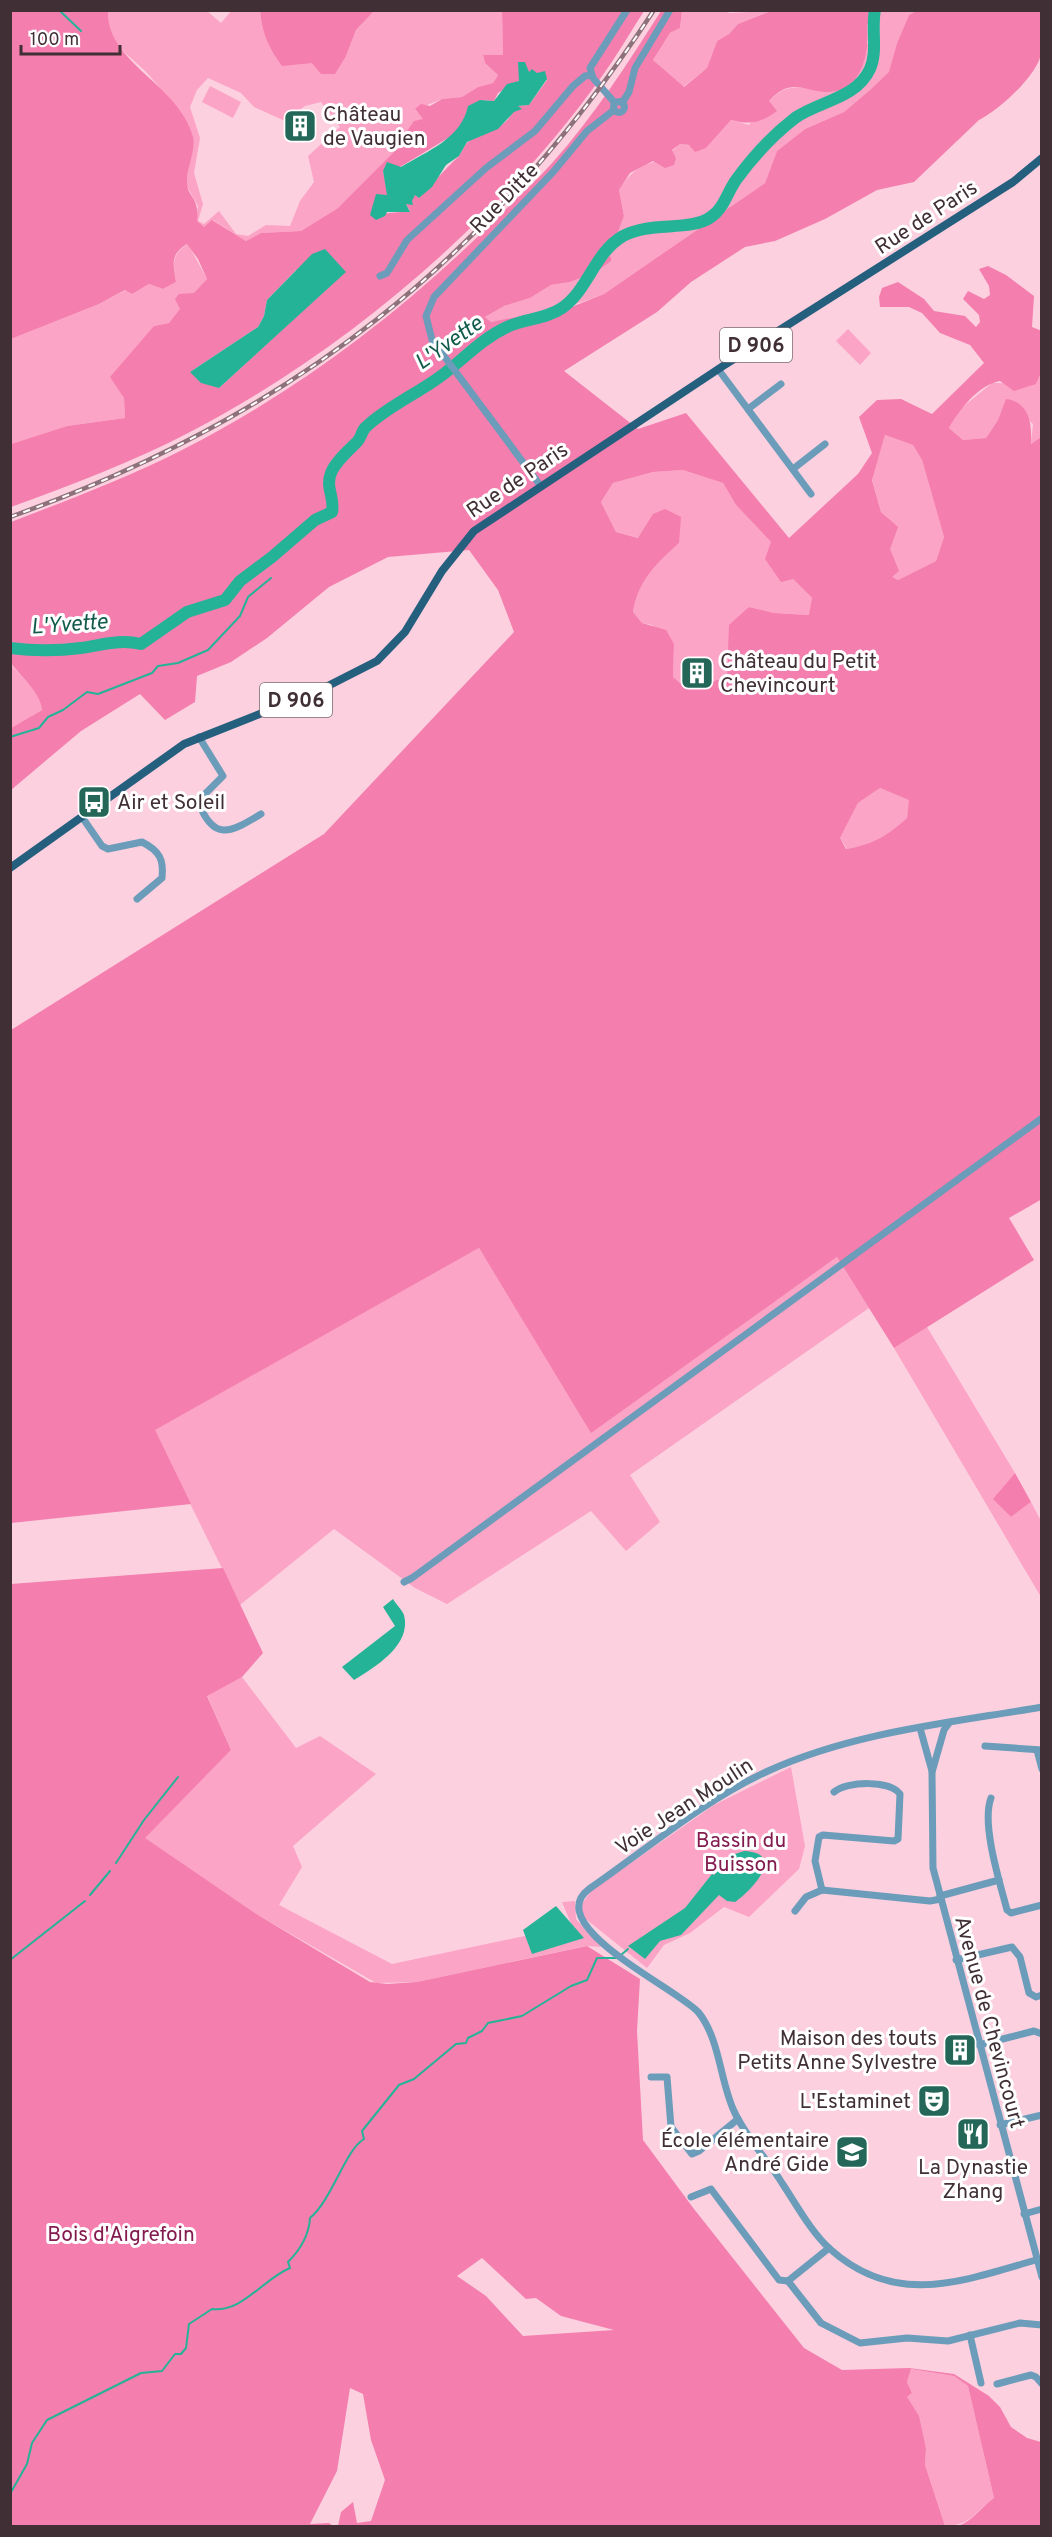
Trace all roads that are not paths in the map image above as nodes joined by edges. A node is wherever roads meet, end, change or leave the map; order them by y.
1 (627, 10) edge
2 (670, 10) edge
3 (591, 75) junction
4 (617, 105) junction
5 (1041, 158) edge
6 (380, 276) dead end
7 (718, 369) junction
8 (781, 384) dead end
9 (748, 409) junction
10 (825, 444) dead end
11 (793, 469) junction
12 (540, 485) junction
13 (811, 495) dead end
14 (199, 737) junction
15 (261, 814) dead end
16 (82, 817) junction
17 (10, 868) edge
18 (137, 899) dead end
19 (1041, 1118) edge
20 (404, 1582) dead end
21 (1041, 1707) edge
22 (950, 1723) junction
23 (920, 1728) junction
24 (985, 1746) dead end
25 (1039, 1750) edge
26 (1041, 1769) edge
27 (932, 1772) junction
28 (834, 1792) dead end
29 (991, 1798) dead end
30 (999, 1880) junction
31 (822, 1890) junction
32 (940, 1898) junction
33 (1041, 1905) edge
34 (795, 1911) dead end
35 (956, 1960) junction
36 (1041, 1995) edge
37 (1041, 2034) edge
38 (979, 2045) junction
39 (651, 2077) dead end
40 (1041, 2115) edge
41 (738, 2119) junction
42 (1000, 2126) junction
43 (691, 2197) dead end
44 (1041, 2209) edge
45 (1024, 2214) junction
46 (829, 2248) junction
47 (1036, 2260) junction
48 (1041, 2277) edge
49 (789, 2281) junction
50 (1041, 2325) edge
51 (969, 2336) junction
52 (981, 2383) dead end
53 (997, 2384) dead end
54 (1041, 2384) edge

1 - 3 street
2 - 4 street
3 - 4 street
3 - 6 street
4 - 12 street, Rue Ditte
5 - 7 main road, Rue de Paris / D 906
7 - 9 street
7 - 12 main road, Rue de Paris / D 906
8 - 9 street
9 - 11 street
10 - 11 street
11 - 13 street
12 - 14 main road, Rue de Paris / D 906
14 - 15 street
14 - 16 main road, Rue de Paris / D 906
16 - 17 main road, Rue de Paris / D 906
16 - 18 street
19 - 20 street
21 - 22 street, Voie Jean Moulin
22 - 23 street, Voie Jean Moulin
22 - 27 street, Avenue de Chevincourt
23 - 27 street, Avenue de Chevincourt
23 - 41 street, Voie Jean Moulin
24 - 25 street
25 - 26 street
27 - 32 street, Avenue de Chevincourt
28 - 31 street
29 - 30 street
30 - 32 street
30 - 33 street
31 - 32 street
31 - 34 street
32 - 35 street, Avenue de Chevincourt
35 - 36 street
35 - 38 street, Avenue de Chevincourt
37 - 38 street
38 - 42 street, Avenue de Chevincourt
39 - 41 street
40 - 42 street
41 - 46 street
42 - 45 street, Avenue de Chevincourt
43 - 49 street
44 - 45 street
45 - 47 street, Avenue de Chevincourt
46 - 47 street
46 - 49 street
47 - 48 street, Avenue de Chevincourt
49 - 51 street
50 - 51 street
51 - 52 street
53 - 54 street

